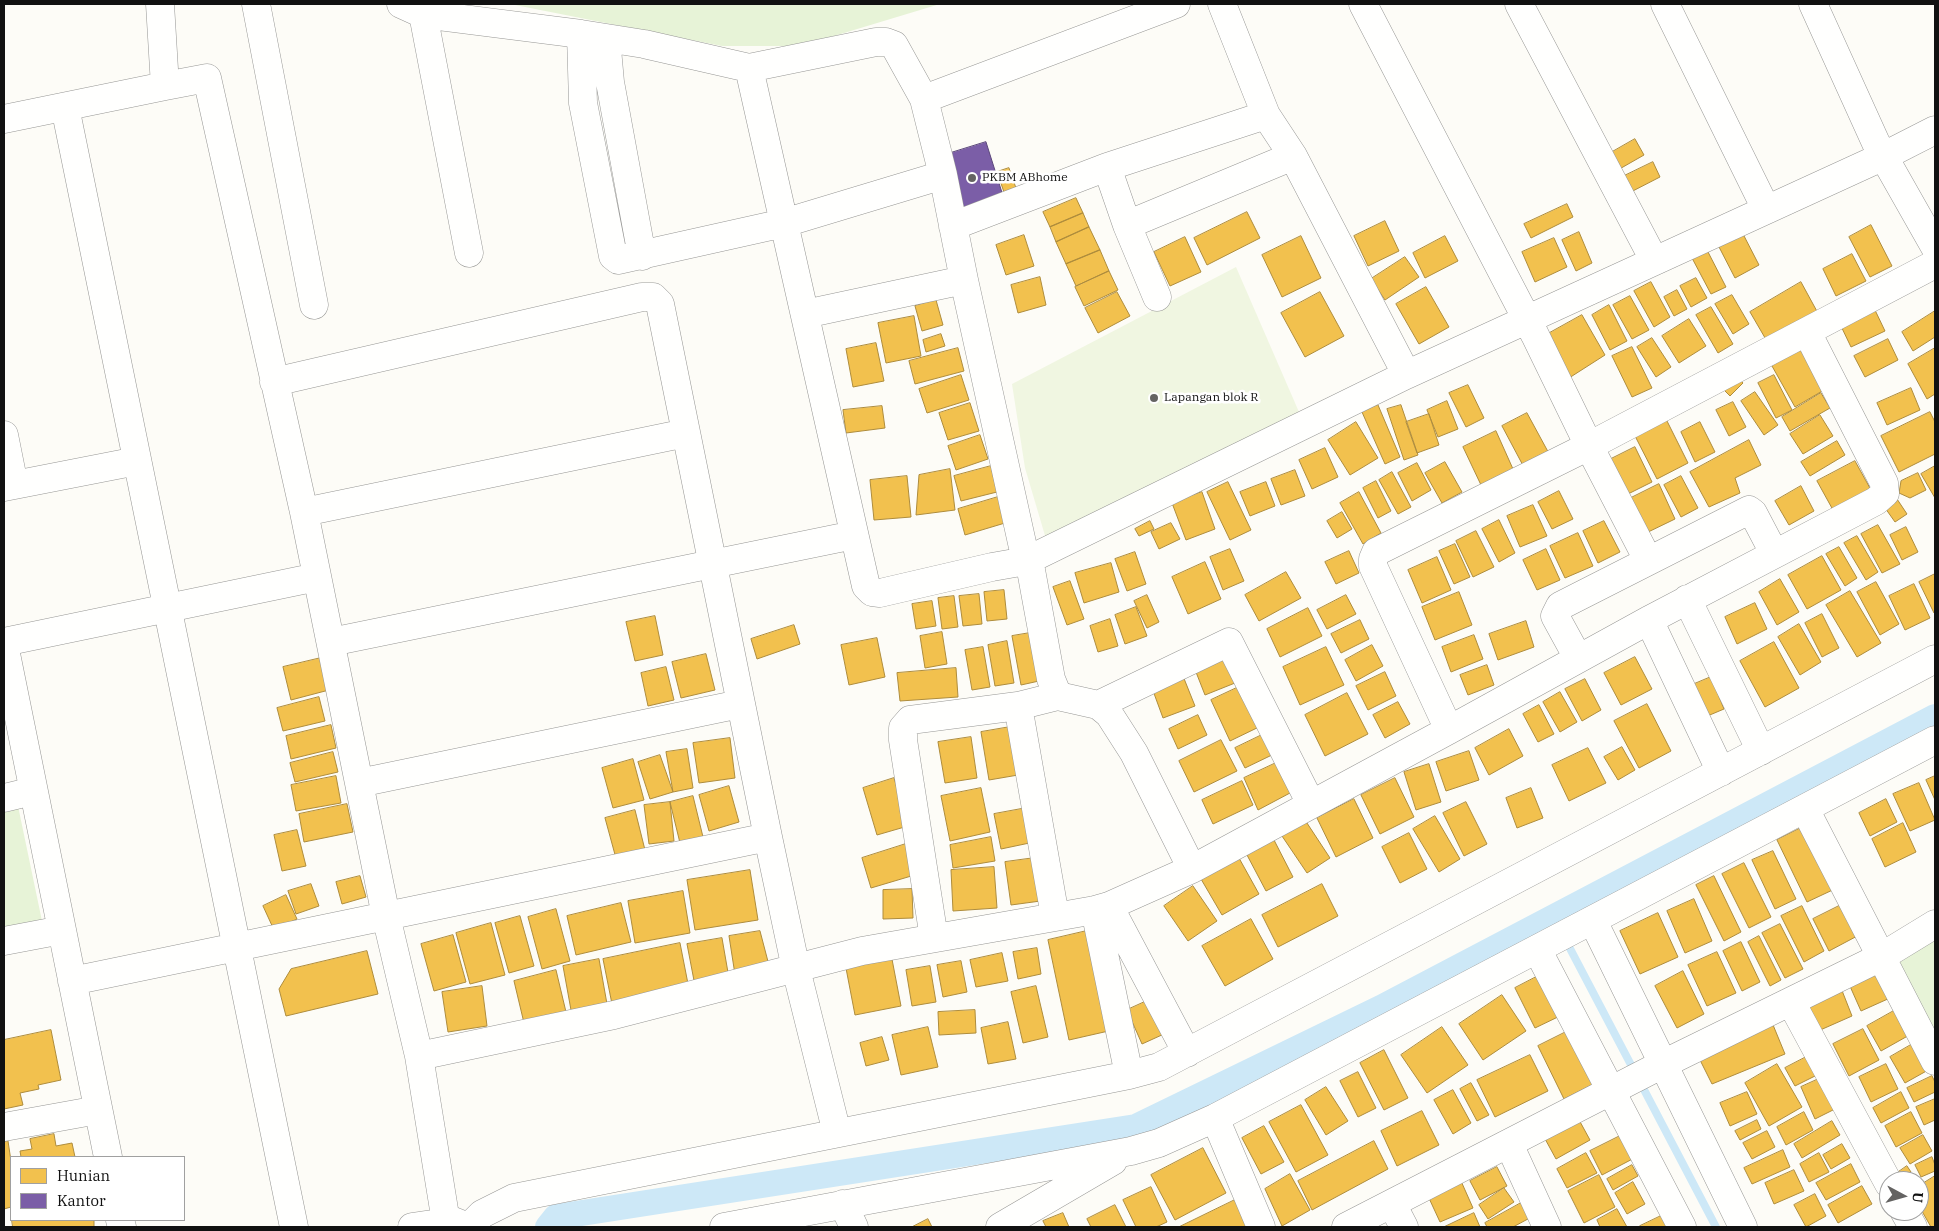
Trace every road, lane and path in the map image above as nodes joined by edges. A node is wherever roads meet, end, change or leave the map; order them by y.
1 (160, 4) edge
2 (256, 4) edge
3 (1176, 4) edge
4 (1222, 4) edge
5 (1363, 4) edge
6 (1519, 4) edge
7 (1665, 4) edge
8 (1813, 4) edge
9 (412, 9) edge
10 (594, 36) junction
11 (750, 68) junction
12 (165, 86) junction
13 (924, 99) junction
14 (65, 107) junction
15 (1266, 115) junction
16 (4, 119) edge
17 (1935, 130) edge
18 (1293, 156) junction
19 (1884, 156) junction
20 (1107, 167) junction
21 (943, 176) junction
22 (1766, 210) junction
23 (784, 223) junction
24 (1127, 225) junction
25 (953, 226) junction
26 (1935, 247) edge
27 (469, 253) dead end
28 (1654, 260) junction
29 (1935, 264) edge
30 (964, 280) junction
31 (1157, 296) dead end
32 (314, 305) dead end
33 (804, 314) junction
34 (1526, 320) junction
35 (1807, 332) junction
36 (1401, 364) dead end
37 (274, 382) junction
38 (686, 433) junction
39 (4, 435) edge
40 (1589, 446) junction
41 (137, 461) junction
42 (9, 486) edge
43 (304, 512) junction
44 (854, 534) junction
45 (1774, 553) junction
46 (1648, 560) junction
47 (1026, 561) junction
48 (712, 564) junction
49 (317, 578) junction
50 (1687, 600) junction
51 (167, 608) junction
52 (1649, 620) junction
53 (331, 642) junction
54 (4, 643) edge
55 (1578, 658) junction
56 (1935, 659) edge
57 (1058, 696) junction
58 (740, 704) junction
59 (1098, 705) junction
60 (1018, 706) junction
61 (1449, 730) junction
62 (1935, 740) edge
63 (1761, 750) junction
64 (1721, 772) junction
65 (359, 783) junction
66 (33, 791) junction
67 (4, 798) edge
68 (1311, 804) junction
69 (1805, 809) junction
70 (768, 838) junction
71 (1192, 868) junction
72 (1102, 908) junction
73 (386, 916) junction
74 (1054, 916) junction
75 (1590, 922) junction
76 (1935, 924) edge
77 (62, 930) junction
78 (934, 938) junction
79 (4, 941) edge
80 (235, 947) junction
81 (1540, 948) junction
82 (1881, 957) junction
83 (796, 969) junction
84 (72, 981) junction
85 (1791, 1002) junction
86 (1187, 1053) junction
87 (419, 1056) junction
88 (1935, 1061) edge
89 (1661, 1066) junction
90 (1129, 1075) junction
91 (1615, 1090) junction
92 (98, 1110) junction
93 (1215, 1118) junction
94 (4, 1127) edge
95 (837, 1133) junction
96 (1508, 1144) junction
97 (1131, 1151) junction
98 (108, 1156) edge
99 (1882, 1171) edge
100 (848, 1216) edge
101 (1398, 1216) edge
102 (461, 1225) edge
103 (294, 1227) edge
104 (412, 1227) edge
105 (724, 1227) edge
106 (1000, 1227) edge
107 (1261, 1227) edge
108 (1346, 1227) edge
109 (1547, 1227) edge
110 (1682, 1227) edge
111 (1744, 1227) edge

1 - 12 street
2 - 32 street
3 - 13 street
4 - 15 street
5 - 34 street
6 - 28 street
7 - 22 street
8 - 19 street
9 - 10 street
9 - 27 street
10 - 11 street
10 - 23 street
11 - 13 street
11 - 23 street
12 - 14 street
12 - 37 street
13 - 21 street
14 - 16 street
14 - 41 street
15 - 18 street
15 - 20 street
17 - 19 street
18 - 24 street
18 - 36 street
19 - 22 street
19 - 26 street
20 - 24 street
20 - 25 street
21 - 23 street
21 - 25 street
22 - 28 street
23 - 33 street
24 - 31 street
25 - 30 street
28 - 34 street
29 - 35 street
30 - 33 street
30 - 47 street
33 - 44 street
34 - 40 street
34 - 47 street
35 - 40 street
35 - 45 street
37 - 38 street
37 - 43 street
38 - 43 street
38 - 48 street
39 - 42 street
40 - 46 street
40 - 61 street
41 - 42 street
41 - 51 street
43 - 49 street
44 - 47 street
44 - 48 street
45 - 46 street
45 - 50 street
46 - 55 street
47 - 57 street
48 - 53 street
48 - 58 street
49 - 51 street
49 - 53 street
50 - 52 street
50 - 63 street
51 - 54 street
51 - 80 street
52 - 55 street
52 - 64 street
53 - 65 street
54 - 66 street
55 - 61 street
56 - 63 street
57 - 59 street
57 - 60 street
58 - 65 street
58 - 70 street
59 - 68 street
59 - 71 street
60 - 74 street
60 - 78 street
61 - 68 street
62 - 69 street
63 - 64 street
64 - 86 street
65 - 73 street
66 - 67 street
66 - 77 street
68 - 71 street
69 - 75 street
69 - 82 street
70 - 73 street
70 - 83 street
71 - 72 street
72 - 74 street
72 - 86 street
72 - 90 street
73 - 80 street
73 - 87 street
74 - 78 street
75 - 81 street
75 - 89 street
76 - 82 street
77 - 79 street
77 - 84 street
78 - 83 street
80 - 84 street
80 - 103 street
81 - 91 street
81 - 93 street
82 - 85 street
82 - 88 street
83 - 87 street
83 - 95 street
84 - 92 street
85 - 89 street
85 - 99 street
86 - 90 street
87 - 102 street
89 - 91 street
89 - 111 street
90 - 95 street
91 - 96 street
91 - 110 street
92 - 94 street
92 - 98 street
93 - 97 street
93 - 107 street
95 - 102 street
96 - 101 street
96 - 109 street
97 - 100 street
97 - 106 street
100 - 105 street
101 - 108 street
102 - 104 street

